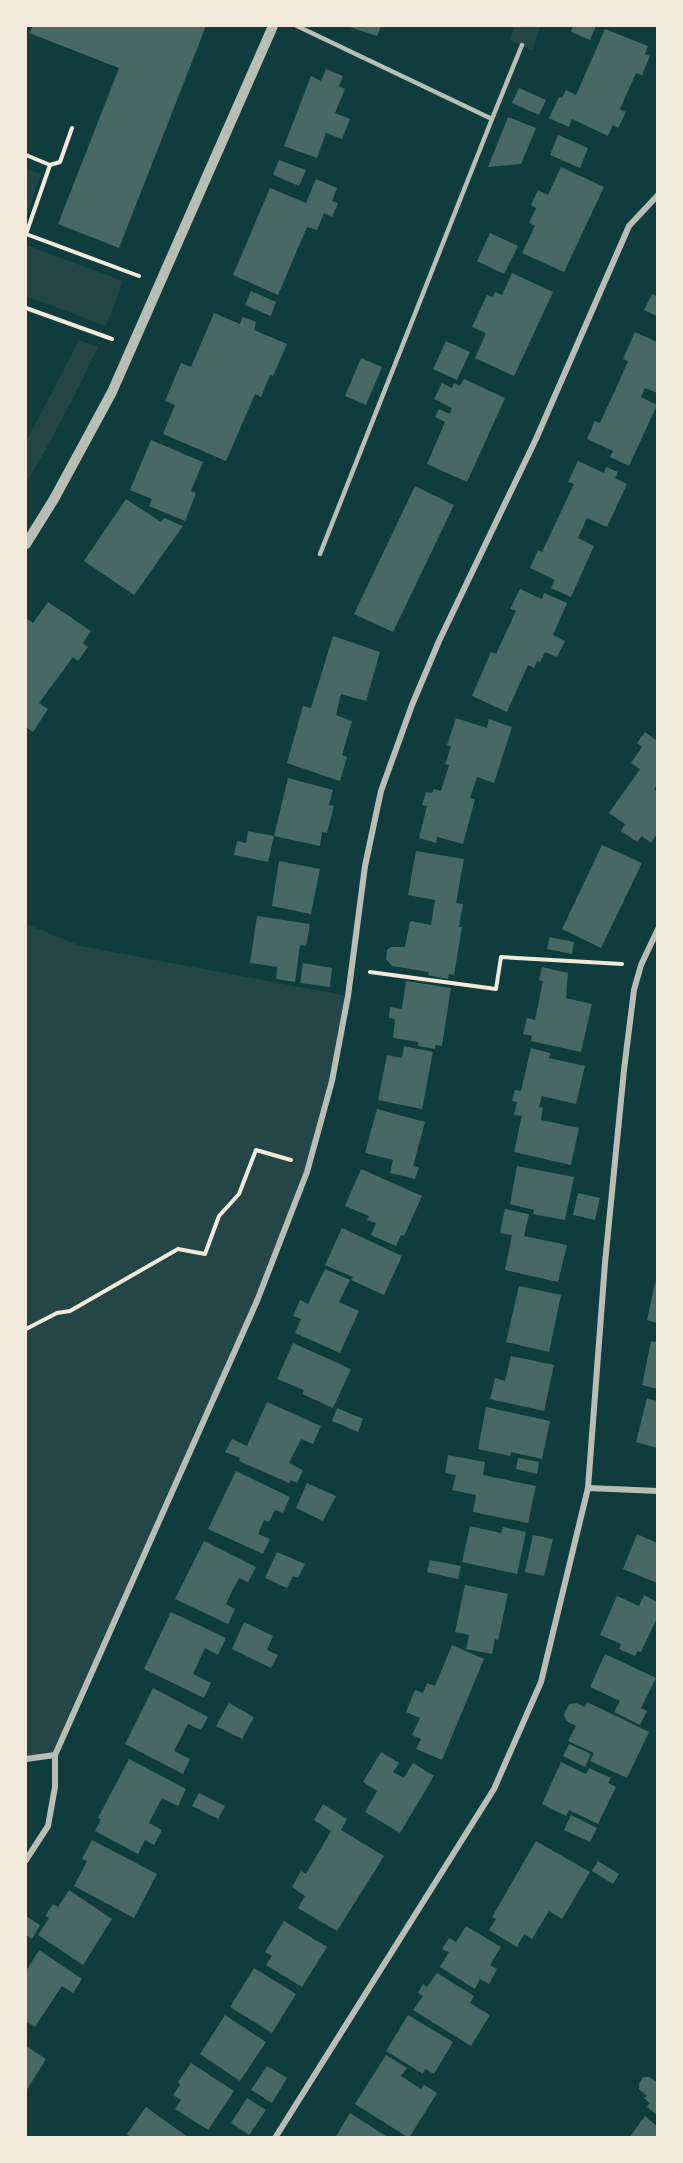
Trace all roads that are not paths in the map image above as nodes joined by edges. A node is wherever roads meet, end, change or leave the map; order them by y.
1 (273, 26) edge
2 (297, 26) edge
3 (522, 45) dead end
4 (492, 119) junction
5 (657, 195) edge
6 (26, 544) edge
7 (320, 554) dead end
8 (657, 928) edge
9 (588, 1488) junction
10 (657, 1491) edge
11 (55, 1755) junction
12 (26, 1758) edge
13 (26, 1860) edge
14 (275, 2138) edge

1 - 6 street
2 - 4 lane
3 - 4 lane
4 - 7 lane
5 - 11 street
8 - 9 street
9 - 10 street
9 - 14 street
11 - 12 street
11 - 13 street

